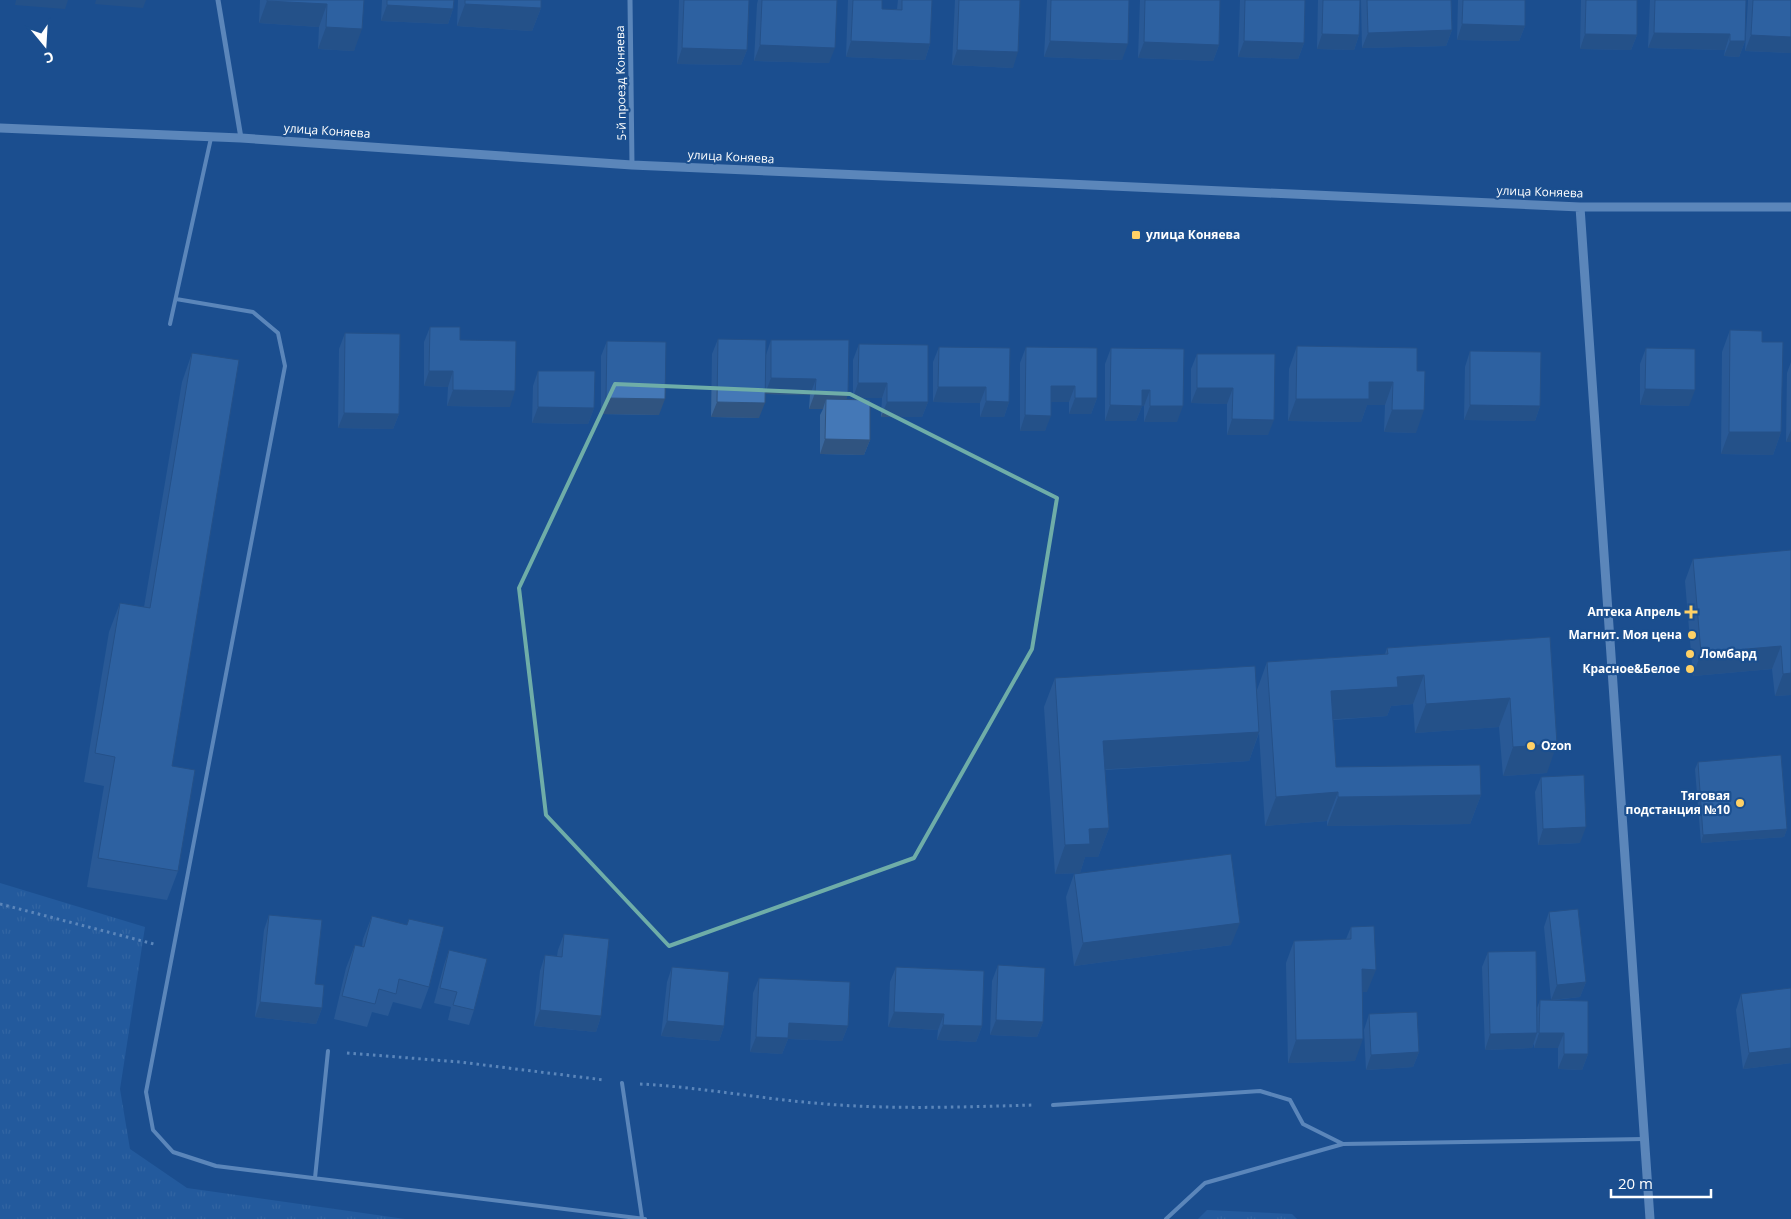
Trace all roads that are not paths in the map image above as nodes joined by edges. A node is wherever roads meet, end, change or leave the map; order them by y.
1 (218, 0) edge
2 (630, 0) edge
3 (0, 128) edge
4 (211, 137) junction
5 (241, 138) junction
6 (632, 165) junction
7 (1580, 206) junction
8 (1791, 207) edge
9 (176, 299) junction
10 (170, 324) dead end
11 (328, 1051) road end
12 (622, 1083) road end
13 (1053, 1105) road end
14 (1645, 1139) junction
15 (1343, 1144) junction
16 (315, 1178) junction
17 (643, 1219) edge
18 (1166, 1219) edge
19 (1650, 1219) edge

1 - 5 street
2 - 6 street, 5-й проезд Коняева
3 - 4 street, улица Коняева
4 - 5 street, улица Коняева
4 - 9 lane
5 - 6 street, улица Коняева
6 - 7 street, улица Коняева
7 - 8 street, улица Коняева
7 - 14 street
9 - 10 lane
9 - 16 lane
11 - 16 lane
12 - 17 lane
13 - 15 lane
14 - 15 lane
14 - 19 street
15 - 18 lane
16 - 17 lane

